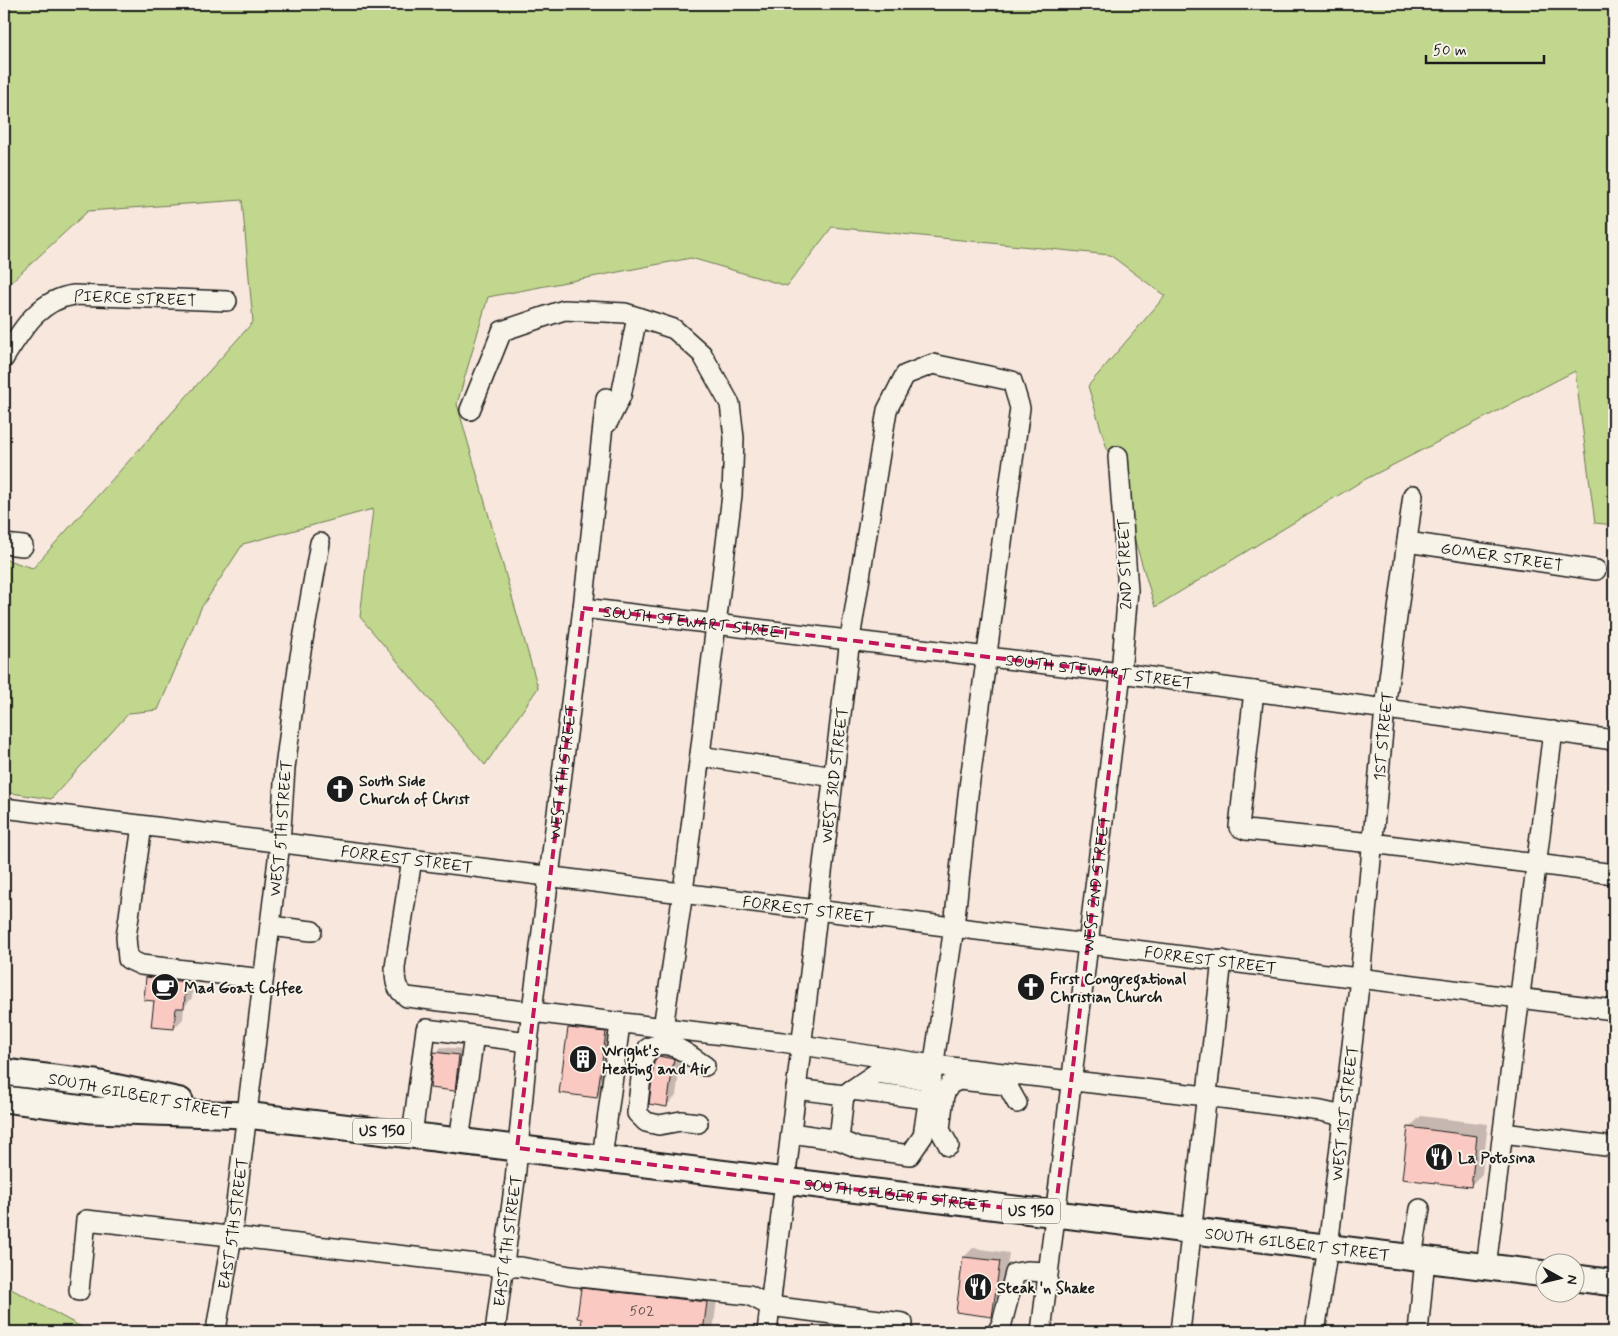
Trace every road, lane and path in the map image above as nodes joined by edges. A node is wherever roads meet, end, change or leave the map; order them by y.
1 (227, 301) dead end
2 (637, 317) junction
3 (4, 358) edge
4 (606, 398) dead end
5 (470, 410) dead end
6 (602, 434) junction
7 (1118, 456) dead end
8 (1413, 495) dead end
9 (1407, 542) junction
10 (320, 543) dead end
11 (4, 544) edge
12 (24, 546) dead end
13 (1596, 570) dead end
14 (583, 608) junction
15 (717, 624) junction
16 (850, 639) junction
17 (986, 656) junction
18 (1121, 673) junction
19 (1254, 691) junction
20 (1385, 709) junction
21 (1553, 731) junction
22 (1614, 740) edge
23 (700, 756) junction
24 (834, 777) junction
25 (4, 808) edge
26 (142, 826) junction
27 (280, 843) junction
28 (1372, 843) junction
29 (412, 859) junction
30 (1535, 864) junction
31 (1614, 874) edge
32 (550, 876) junction
33 (683, 892) junction
34 (819, 910) junction
35 (270, 926) junction
36 (954, 927) junction
37 (312, 931) dead end
38 (1088, 943) junction
39 (1222, 960) junction
40 (1360, 978) junction
41 (263, 979) junction
42 (1520, 998) junction
43 (1614, 1010) edge
44 (532, 1012) junction
45 (620, 1024) junction
46 (663, 1028) junction
47 (474, 1036) junction
48 (528, 1042) junction
49 (801, 1046) junction
50 (705, 1066) dead end
51 (4, 1072) edge
52 (930, 1081) junction
53 (1071, 1082) junction
54 (796, 1089) junction
55 (848, 1092) junction
56 (1206, 1096) junction
57 (4, 1099) edge
58 (1017, 1102) dead end
59 (246, 1115) junction
60 (1343, 1116) junction
61 (698, 1123) dead end
62 (791, 1133) junction
63 (1503, 1133) junction
64 (412, 1135) junction
65 (839, 1140) junction
66 (459, 1141) junction
67 (949, 1146) dead end
68 (1614, 1147) edge
69 (517, 1148) junction
70 (602, 1158) junction
71 (785, 1180) junction
72 (1420, 1209) dead end
73 (1055, 1214) junction
74 (1190, 1230) junction
75 (232, 1236) junction
76 (1328, 1247) junction
77 (1419, 1258) junction
78 (504, 1267) junction
79 (1486, 1267) junction
80 (1048, 1272) junction
81 (1536, 1273) edge
82 (1586, 1279) edge
83 (1614, 1283) edge
84 (79, 1291) dead end
85 (770, 1306) junction
86 (218, 1332) edge
87 (495, 1332) edge
88 (767, 1332) edge
89 (902, 1332) edge
90 (997, 1332) edge
91 (1041, 1332) edge
92 (1180, 1332) edge
93 (1316, 1332) edge
94 (1418, 1332) edge

1 - 3 street, PIERCE STREET
2 - 5 street
2 - 6 street
2 - 15 street
4 - 6 street, WEST 4TH STREET
6 - 14 street, WEST 4TH STREET
7 - 18 street, 2ND STREET
8 - 9 street, 1ST STREET
9 - 13 street, GOMER STREET
9 - 20 street, 1ST STREET
10 - 27 street, WEST 5TH STREET
11 - 12 street
14 - 15 street, SOUTH STEWART STREET
14 - 32 street, WEST 4TH STREET
15 - 16 street, SOUTH STEWART STREET
15 - 23 street
16 - 17 street, SOUTH STEWART STREET
16 - 17 street, WEST 3RD STREET
16 - 24 street, WEST 3RD STREET
17 - 18 street, SOUTH STEWART STREET
17 - 36 street
18 - 19 street, SOUTH STEWART STREET
18 - 38 street, WEST 2ND STREET
19 - 20 street, SOUTH STEWART STREET
19 - 28 street
20 - 21 street, SOUTH STEWART STREET
20 - 28 street, 1ST STREET
21 - 22 street, SOUTH STEWART STREET
21 - 30 street
23 - 24 street
23 - 33 street
24 - 34 street, WEST 3RD STREET
25 - 26 street, FORREST STREET
26 - 27 street, FORREST STREET
26 - 41 street
27 - 29 street, FORREST STREET
27 - 35 street, WEST 5TH STREET
28 - 30 street
28 - 40 street, 1ST STREET
29 - 32 street, FORREST STREET
29 - 44 street
30 - 31 street
30 - 42 street
32 - 33 street, FORREST STREET
32 - 44 street, WEST 4TH STREET
33 - 34 street, FORREST STREET
33 - 46 street
34 - 36 street, FORREST STREET
34 - 49 street, WEST 3RD STREET
35 - 37 street
35 - 41 street, WEST 5TH STREET
36 - 38 street, FORREST STREET
36 - 52 street
38 - 39 street, FORREST STREET
38 - 53 street, WEST 2ND STREET
39 - 40 street, FORREST STREET
39 - 56 street
40 - 42 street, FORREST STREET
40 - 60 street, WEST 1ST STREET
41 - 59 street, WEST 5TH STREET
42 - 43 street, FORREST STREET
42 - 63 street
44 - 45 street
44 - 48 street, WEST 4TH STREET
45 - 46 street
45 - 70 street
46 - 49 street
47 - 48 street
47 - 64 street
47 - 66 street
48 - 69 street, WEST 4TH STREET
49 - 52 street
49 - 54 street, WEST 3RD STREET
50 - 61 street
51 - 59 main road, SOUTH GILBERT STREET / US 150
52 - 53 street
52 - 55 street
52 - 65 street
53 - 56 street
53 - 73 street, WEST 2ND STREET
54 - 55 street
54 - 62 street, WEST 3RD STREET
55 - 65 street
56 - 60 street
56 - 74 street
57 - 59 main road, SOUTH GILBERT STREET / US 150
58 - 67 street
59 - 64 main road, SOUTH GILBERT STREET / US 150
59 - 75 street, EAST 5TH STREET
60 - 76 street, WEST 1ST STREET
62 - 65 street
62 - 71 street, WEST 3RD STREET
63 - 68 street
63 - 79 street
64 - 66 main road, SOUTH GILBERT STREET / US 150
66 - 69 main road, SOUTH GILBERT STREET / US 150
69 - 70 main road, SOUTH GILBERT STREET / US 150
69 - 78 street, EAST 4TH STREET
70 - 71 main road, SOUTH GILBERT STREET / US 150
71 - 73 main road, SOUTH GILBERT STREET / US 150
71 - 85 street, WEST 3RD STREET
72 - 77 street
73 - 74 main road, SOUTH GILBERT STREET / US 150
73 - 80 street, WEST 2ND STREET
74 - 76 main road, SOUTH GILBERT STREET / US 150
74 - 92 street
75 - 78 street
75 - 84 street
75 - 86 street, EAST 5TH STREET
76 - 77 main road, SOUTH GILBERT STREET / US 150
76 - 93 street, WEST 1ST STREET
77 - 79 main road, SOUTH GILBERT STREET / US 150
77 - 94 street
78 - 85 street
78 - 87 street, EAST 4TH STREET
79 - 81 main road, SOUTH GILBERT STREET / US 150
80 - 90 street
80 - 91 street, WEST 2ND STREET
82 - 83 main road
85 - 88 street, WEST 3RD STREET
85 - 89 street

